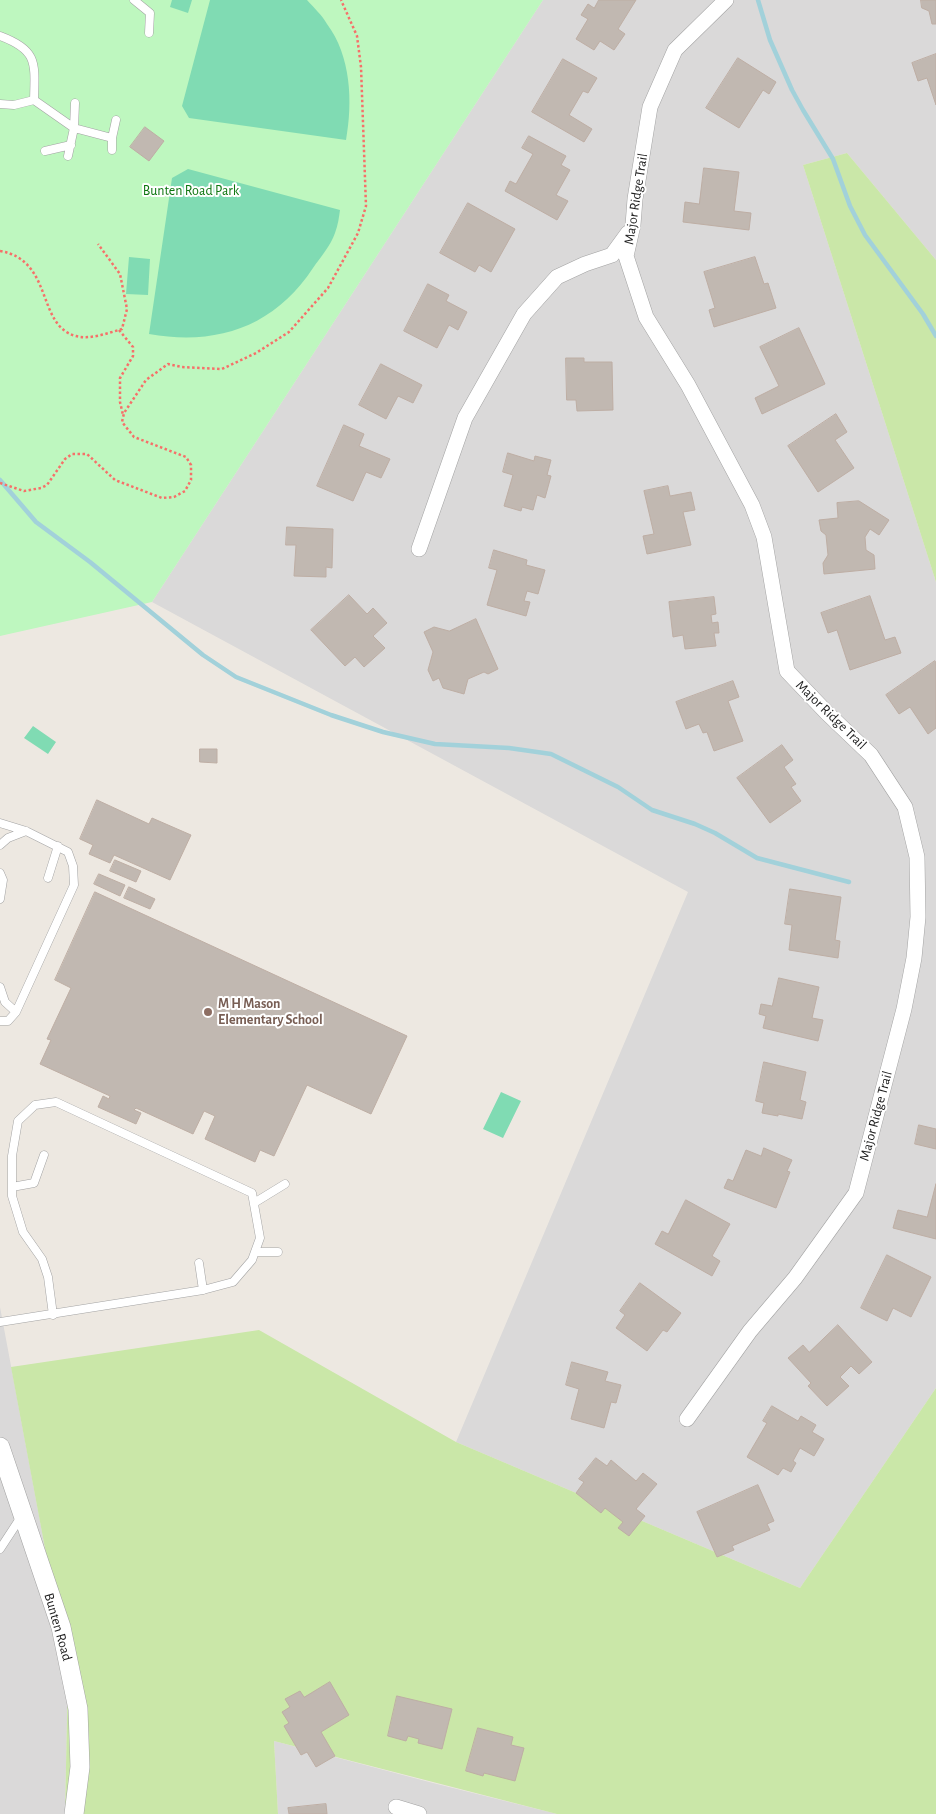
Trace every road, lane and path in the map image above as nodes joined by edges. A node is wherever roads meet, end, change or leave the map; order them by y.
1 (134, 0) edge
2 (342, 0) edge
3 (726, 0) edge
4 (149, 33) dead end
5 (0, 36) edge
6 (34, 100) junction
7 (75, 103) dead end
8 (0, 104) edge
9 (116, 120) dead end
10 (74, 128) junction
11 (112, 138) junction
12 (71, 145) junction
13 (112, 150) dead end
14 (45, 152) dead end
15 (68, 156) dead end
16 (633, 225) junction
17 (98, 244) dead end
18 (0, 250) edge
19 (119, 330) junction
20 (123, 417) junction
21 (0, 483) edge
22 (419, 550) dead end
23 (0, 824) edge
24 (26, 831) junction
25 (0, 845) edge
26 (58, 846) junction
27 (0, 873) edge
28 (48, 878) dead end
29 (0, 899) edge
30 (0, 987) edge
31 (16, 1012) junction
32 (0, 1021) edge
33 (44, 1155) dead end
34 (285, 1184) dead end
35 (12, 1187) junction
36 (254, 1203) junction
37 (255, 1252) junction
38 (278, 1252) dead end
39 (199, 1263) dead end
40 (203, 1290) junction
41 (53, 1315) junction
42 (0, 1322) edge
43 (687, 1419) dead end
44 (0, 1447) edge
45 (22, 1515) junction
46 (0, 1549) edge
47 (396, 1807) dead end
48 (74, 1814) edge
49 (420, 1814) edge

1 - 4 lane
2 - 20 path
3 - 16 street, Major Ridge Trail
5 - 6 lane
6 - 8 lane
6 - 10 lane
7 - 10 lane
9 - 11 lane
10 - 11 lane
10 - 12 lane
11 - 13 lane
12 - 14 lane
12 - 15 lane
16 - 22 street
16 - 43 street, Major Ridge Trail
17 - 19 path
18 - 19 path
19 - 20 path
20 - 21 path
23 - 24 lane
24 - 25 lane
24 - 26 lane
26 - 28 lane
26 - 31 lane
27 - 29 lane
30 - 31 lane
31 - 32 lane
33 - 35 lane
34 - 36 lane
35 - 36 lane
35 - 41 lane
36 - 37 lane
37 - 38 lane
37 - 40 lane
39 - 40 lane
40 - 41 lane
41 - 42 lane
44 - 45 street, Bunten Road
45 - 46 lane
45 - 48 street, Bunten Road
47 - 49 street

